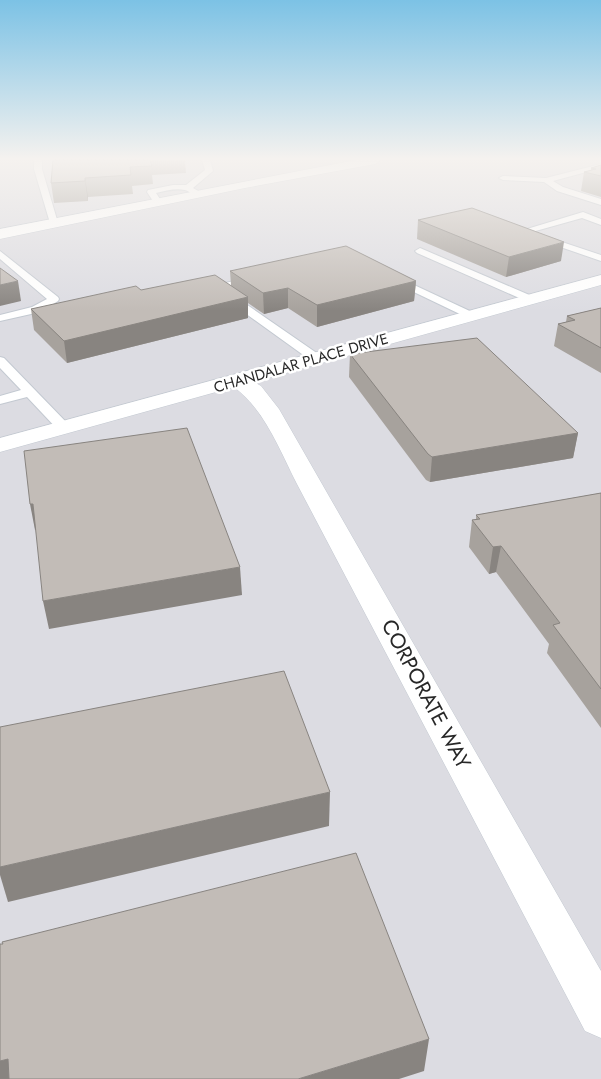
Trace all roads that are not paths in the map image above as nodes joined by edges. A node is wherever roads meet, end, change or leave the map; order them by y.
1 (50, 210) edge
2 (117, 210) edge
3 (601, 222) edge
4 (54, 223) junction
5 (0, 234) edge
6 (420, 251) dead end
7 (1, 257) edge
8 (601, 258) edge
9 (384, 274) edge
10 (263, 277) edge
11 (601, 280) edge
12 (54, 299) joint
13 (530, 300) junction
14 (470, 316) junction
15 (0, 318) edge
16 (317, 359) junction
17 (0, 361) edge
18 (239, 381) junction
19 (30, 392) junction
20 (0, 400) edge
21 (64, 428) junction
22 (0, 445) edge
23 (601, 1015) edge

1 - 4 lane
2 - 4 street
3 - 8 lane
4 - 5 street
6 - 13 lane
7 - 12 lane
9 - 14 lane
10 - 16 lane
11 - 13 street, CHANDALAR PLACE DRIVE
12 - 15 lane
13 - 14 street, CHANDALAR PLACE DRIVE
14 - 16 street, CHANDALAR PLACE DRIVE
16 - 18 street, CHANDALAR PLACE DRIVE
17 - 19 lane
18 - 21 street, CHANDALAR PLACE DRIVE
18 - 23 street, CORPORATE WAY
19 - 20 lane
19 - 21 lane
21 - 22 street, CHANDALAR PLACE DRIVE

